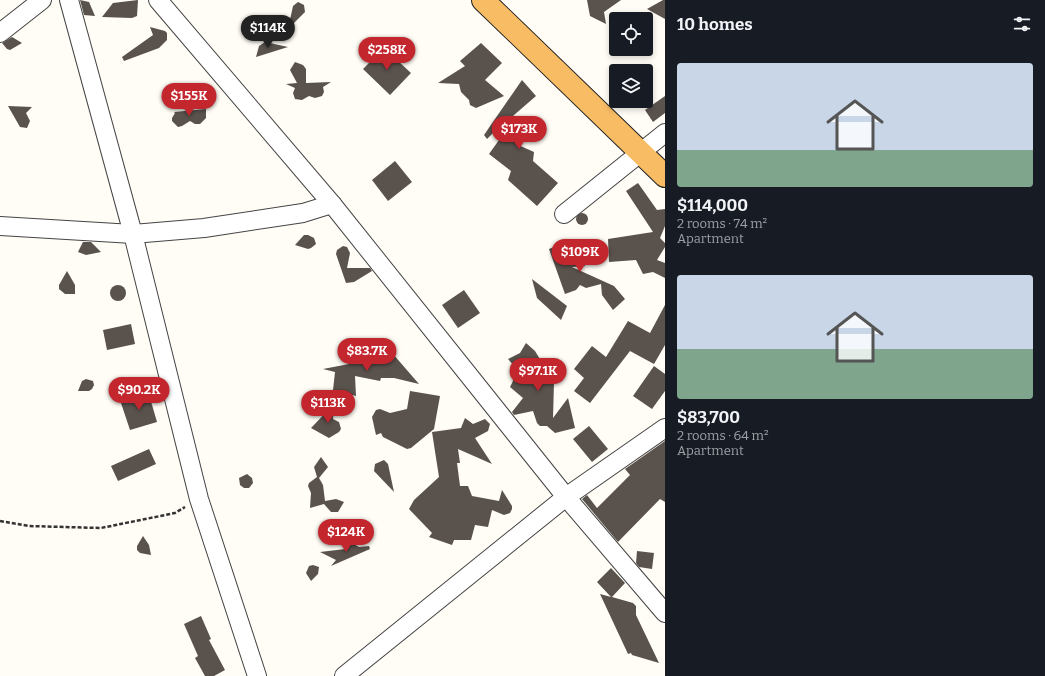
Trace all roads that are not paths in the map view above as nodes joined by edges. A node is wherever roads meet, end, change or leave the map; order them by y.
1 (42, 0) edge
2 (69, 0) edge
3 (158, 0) edge
4 (488, 1) edge
5 (0, 33) edge
6 (665, 133) edge
7 (641, 152) junction
8 (665, 176) edge
9 (332, 204) junction
10 (564, 214) dead end
11 (0, 226) edge
12 (133, 234) junction
13 (665, 428) edge
14 (566, 497) junction
15 (665, 613) edge
16 (258, 676) edge
17 (344, 676) edge

1 - 5 street
2 - 12 street
3 - 9 street
4 - 7 highway
6 - 7 street
7 - 8 highway
7 - 10 street
9 - 12 street
9 - 14 street
11 - 12 street
12 - 16 street
13 - 14 street
14 - 15 street
14 - 17 street

